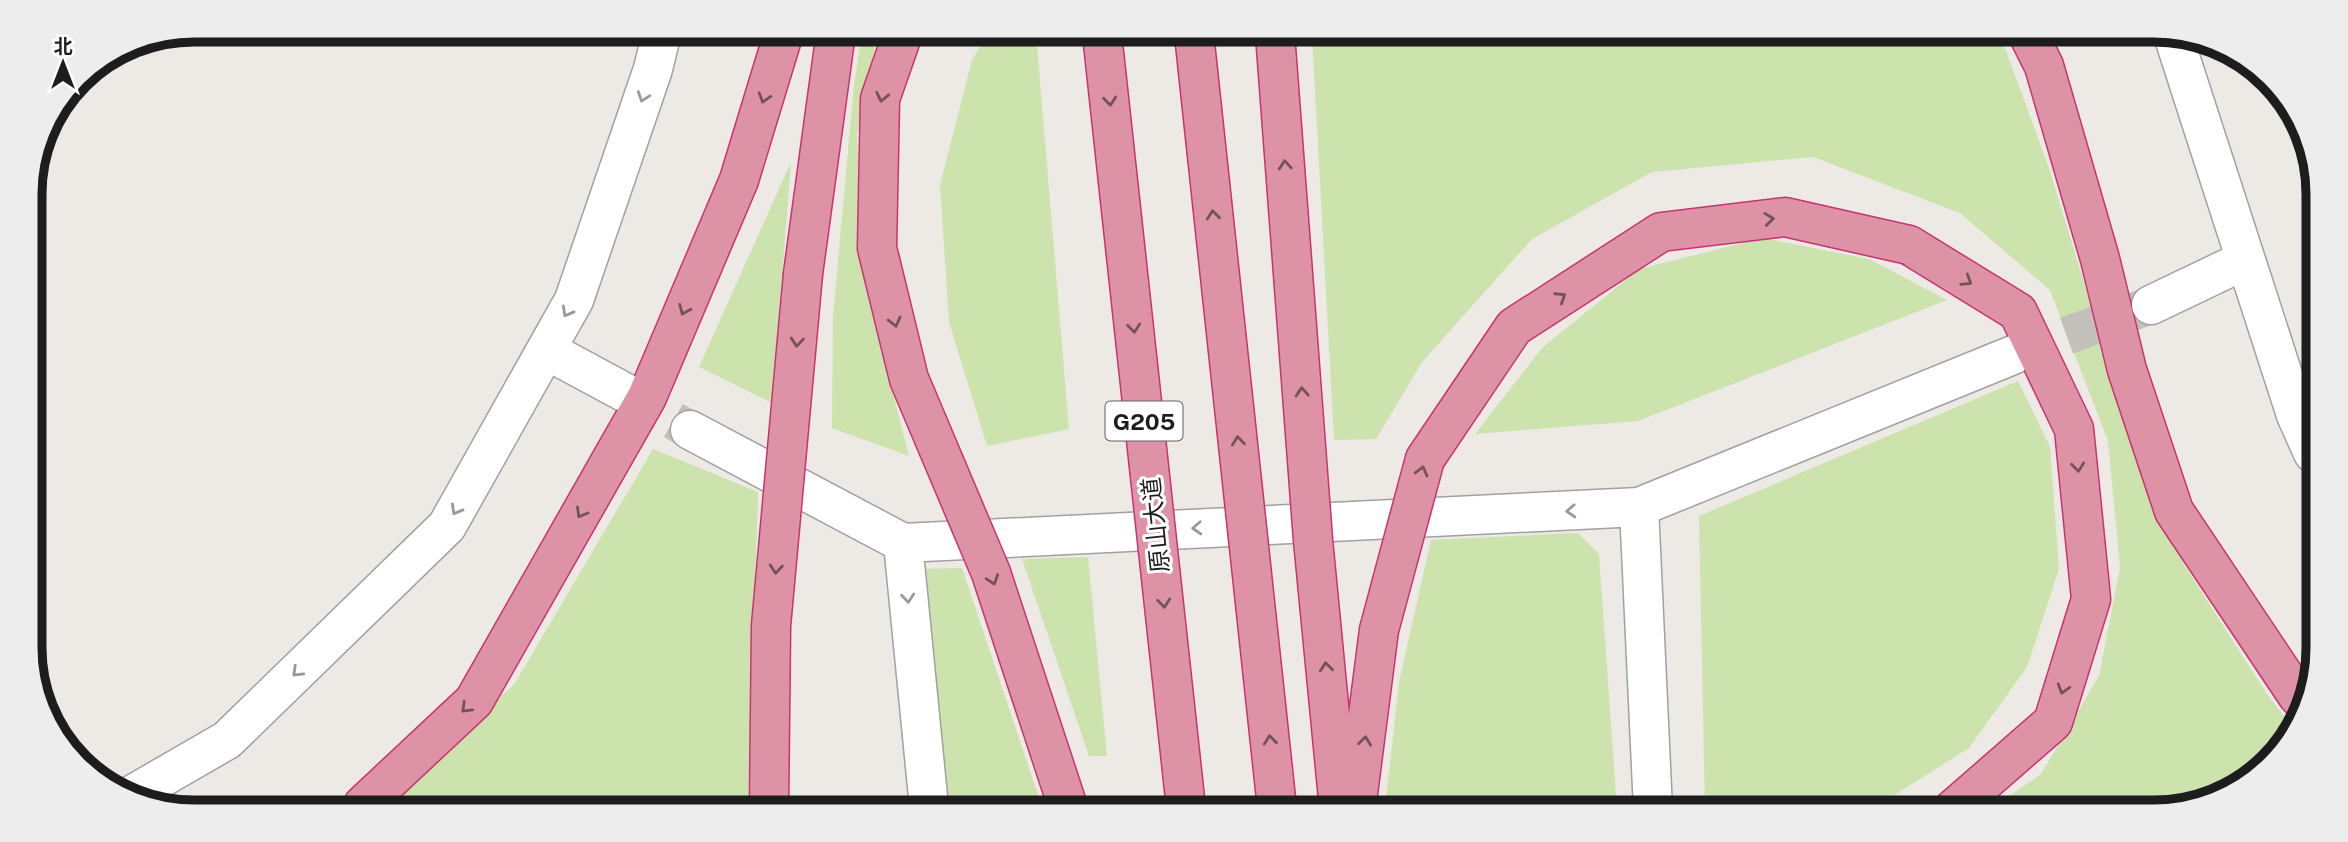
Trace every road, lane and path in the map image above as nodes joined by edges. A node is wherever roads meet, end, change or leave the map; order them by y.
1 (660, 42) edge
2 (781, 42) edge
3 (835, 42) edge
4 (900, 42) edge
5 (1103, 42) edge
6 (1195, 42) edge
7 (1276, 42) edge
8 (2032, 42) edge
9 (2060, 42) edge
10 (2176, 44) edge
11 (2100, 259) junction
12 (2245, 260) junction
13 (2151, 305) tunnel mouth
14 (546, 350) junction
15 (2013, 355) tunnel mouth
16 (624, 392) tunnel mouth
17 (691, 430) tunnel mouth
18 (2306, 437) edge
19 (1639, 507) junction
20 (903, 542) junction
21 (2298, 696) edge
22 (140, 790) edge
23 (368, 800) edge
24 (769, 800) edge
25 (928, 800) edge
26 (1066, 800) edge
27 (1185, 800) edge
28 (1276, 800) edge
29 (1338, 800) edge
30 (1357, 800) edge
31 (1653, 800) edge
32 (1964, 800) edge

1 -> 14 lane
2 -> 23 highway
3 -> 24 highway, bridge
4 -> 26 highway, bridge
5 -> 27 highway, 原山大道 / G205, bridge
28 -> 6 highway, bridge
29 -> 7 highway, bridge
8 - 11 highway
9 - 11 highway
10 - 12 lane
11 - 21 highway
12 - 13 lane
12 - 18 lane
14 - 16 lane
14 -> 22 lane
15 - 19 lane
17 - 20 lane
19 -> 20 lane
19 - 31 lane
20 -> 25 lane
30 -> 32 highway, bridge

